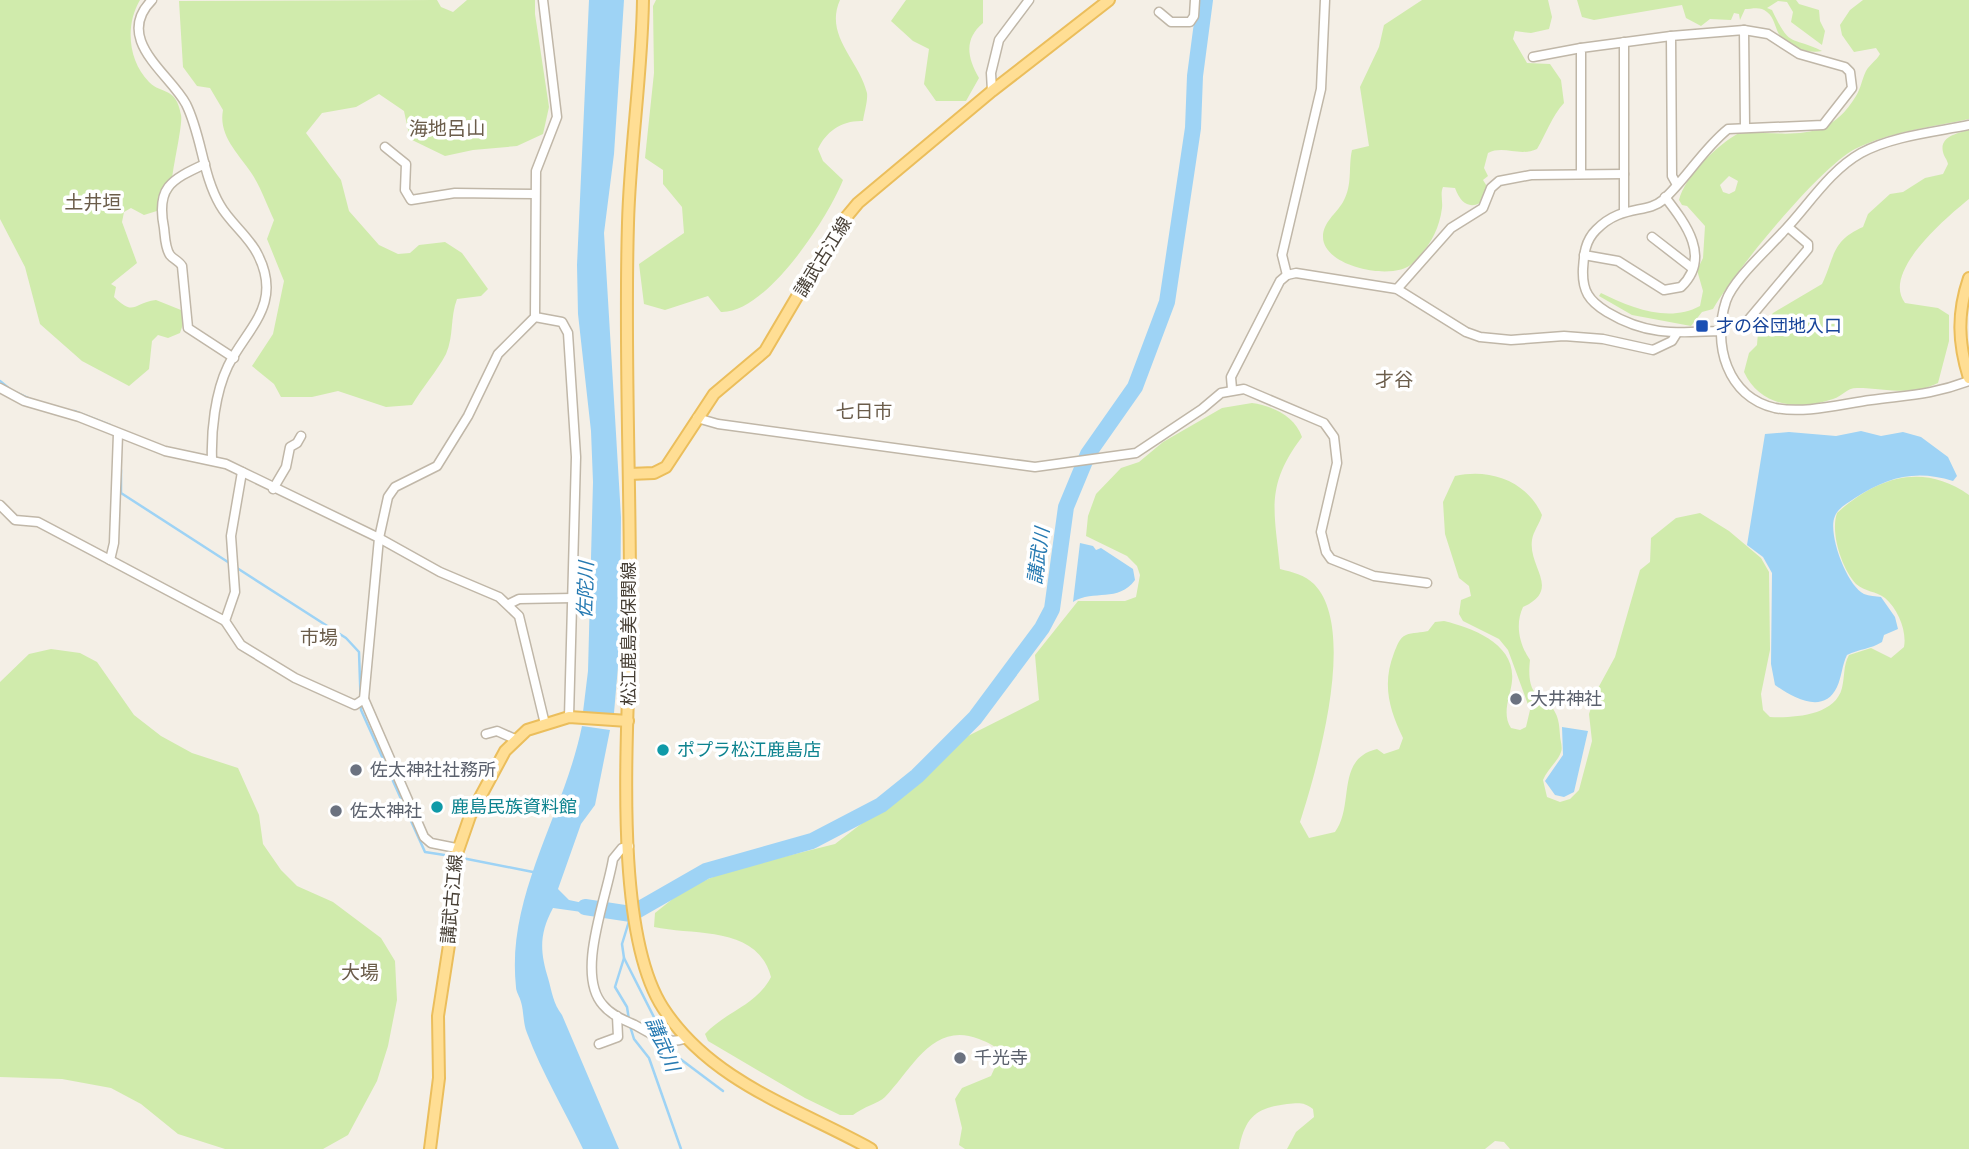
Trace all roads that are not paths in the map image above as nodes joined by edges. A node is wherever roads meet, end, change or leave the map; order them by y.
1 (152, 0) edge
2 (543, 0) edge
3 (643, 0) edge
4 (1029, 0) edge
5 (1109, 0) edge
6 (1195, 0) edge
7 (1325, 0) edge
8 (1159, 12) dead end
9 (1744, 30) junction
10 (1671, 36) junction
11 (1624, 41) junction
12 (1581, 48) junction
13 (1533, 57) dead end
14 (992, 91) junction
15 (1969, 125) edge
16 (1745, 127) junction
17 (385, 147) dead end
18 (205, 164) junction
19 (1580, 174) junction
20 (1624, 174) junction
21 (1676, 183) junction
22 (535, 194) junction
23 (1665, 197) junction
24 (1624, 211) junction
25 (1788, 227) junction
26 (1652, 237) dead end
27 (1584, 255) junction
28 (1692, 268) junction
29 (1287, 275) junction
30 (1969, 278) edge
31 (1397, 289) junction
32 (535, 317) junction
33 (1744, 325) dead end
34 (1721, 331) junction
35 (1677, 333) junction
36 (234, 358) junction
37 (1969, 380) edge
38 (0, 388) edge
39 (1232, 389) junction
40 (697, 418) junction
41 (118, 434) junction
42 (300, 436) dead end
43 (212, 460) junction
44 (242, 472) junction
45 (629, 474) junction
46 (273, 489) junction
47 (0, 505) edge
48 (379, 538) junction
49 (110, 560) junction
50 (1427, 583) dead end
51 (573, 598) junction
52 (509, 604) junction
53 (225, 621) junction
54 (361, 701) junction
55 (575, 717) junction
56 (622, 721) junction
57 (545, 724) junction
58 (486, 734) dead end
59 (515, 739) junction
60 (629, 846) junction
61 (455, 854) junction
62 (617, 1016) junction
63 (684, 1039) junction
64 (599, 1044) dead end
65 (430, 1149) edge
66 (871, 1149) edge

1 - 18 street
2 - 22 street
3 - 45 main road, 松江鹿島美保関線
4 - 14 street
5 - 14 main road, 講武古江線
6 - 8 street
7 - 29 street
9 - 10 street
9 - 16 street
9 - 16 street
10 - 11 street
10 - 21 street
11 - 12 street
11 - 20 street
12 - 13 street
12 - 19 street
14 - 40 main road, 講武古江線
15 - 25 street
16 - 21 street
17 - 22 street
18 - 36 street
18 - 36 street
19 - 20 street
19 - 31 street
20 - 24 street
21 - 23 street
22 - 32 street
23 - 24 street
23 - 28 street
24 - 27 street
25 - 33 street
25 - 34 street
26 - 28 street
27 - 28 street
27 - 35 street
29 - 31 street
29 - 39 street
30 - 37 main road
31 - 35 street
32 - 48 street
32 - 51 street
34 - 35 street
34 - 37 street
36 - 43 street
38 - 41 street
39 - 40 street
39 - 50 street
40 - 45 main road, 講武古江線
41 - 43 street
41 - 49 street
42 - 46 street
43 - 44 street
44 - 46 street
44 - 53 street
45 - 56 main road, 松江鹿島美保関線
46 - 48 street
47 - 49 street
48 - 52 street
48 - 54 street
49 - 53 street
51 - 52 street
51 - 55 street
52 - 57 street
53 - 54 street
54 - 61 street
55 - 56 main road
55 - 57 main road
56 - 60 main road, 松江鹿島美保関線
57 - 59 main road
58 - 59 street
59 - 61 main road, 講武古江線
60 - 62 street
60 - 63 main road, 松江鹿島美保関線
61 - 65 main road, 講武古江線
62 - 63 street
62 - 64 street
63 - 66 main road, 松江鹿島美保関線

